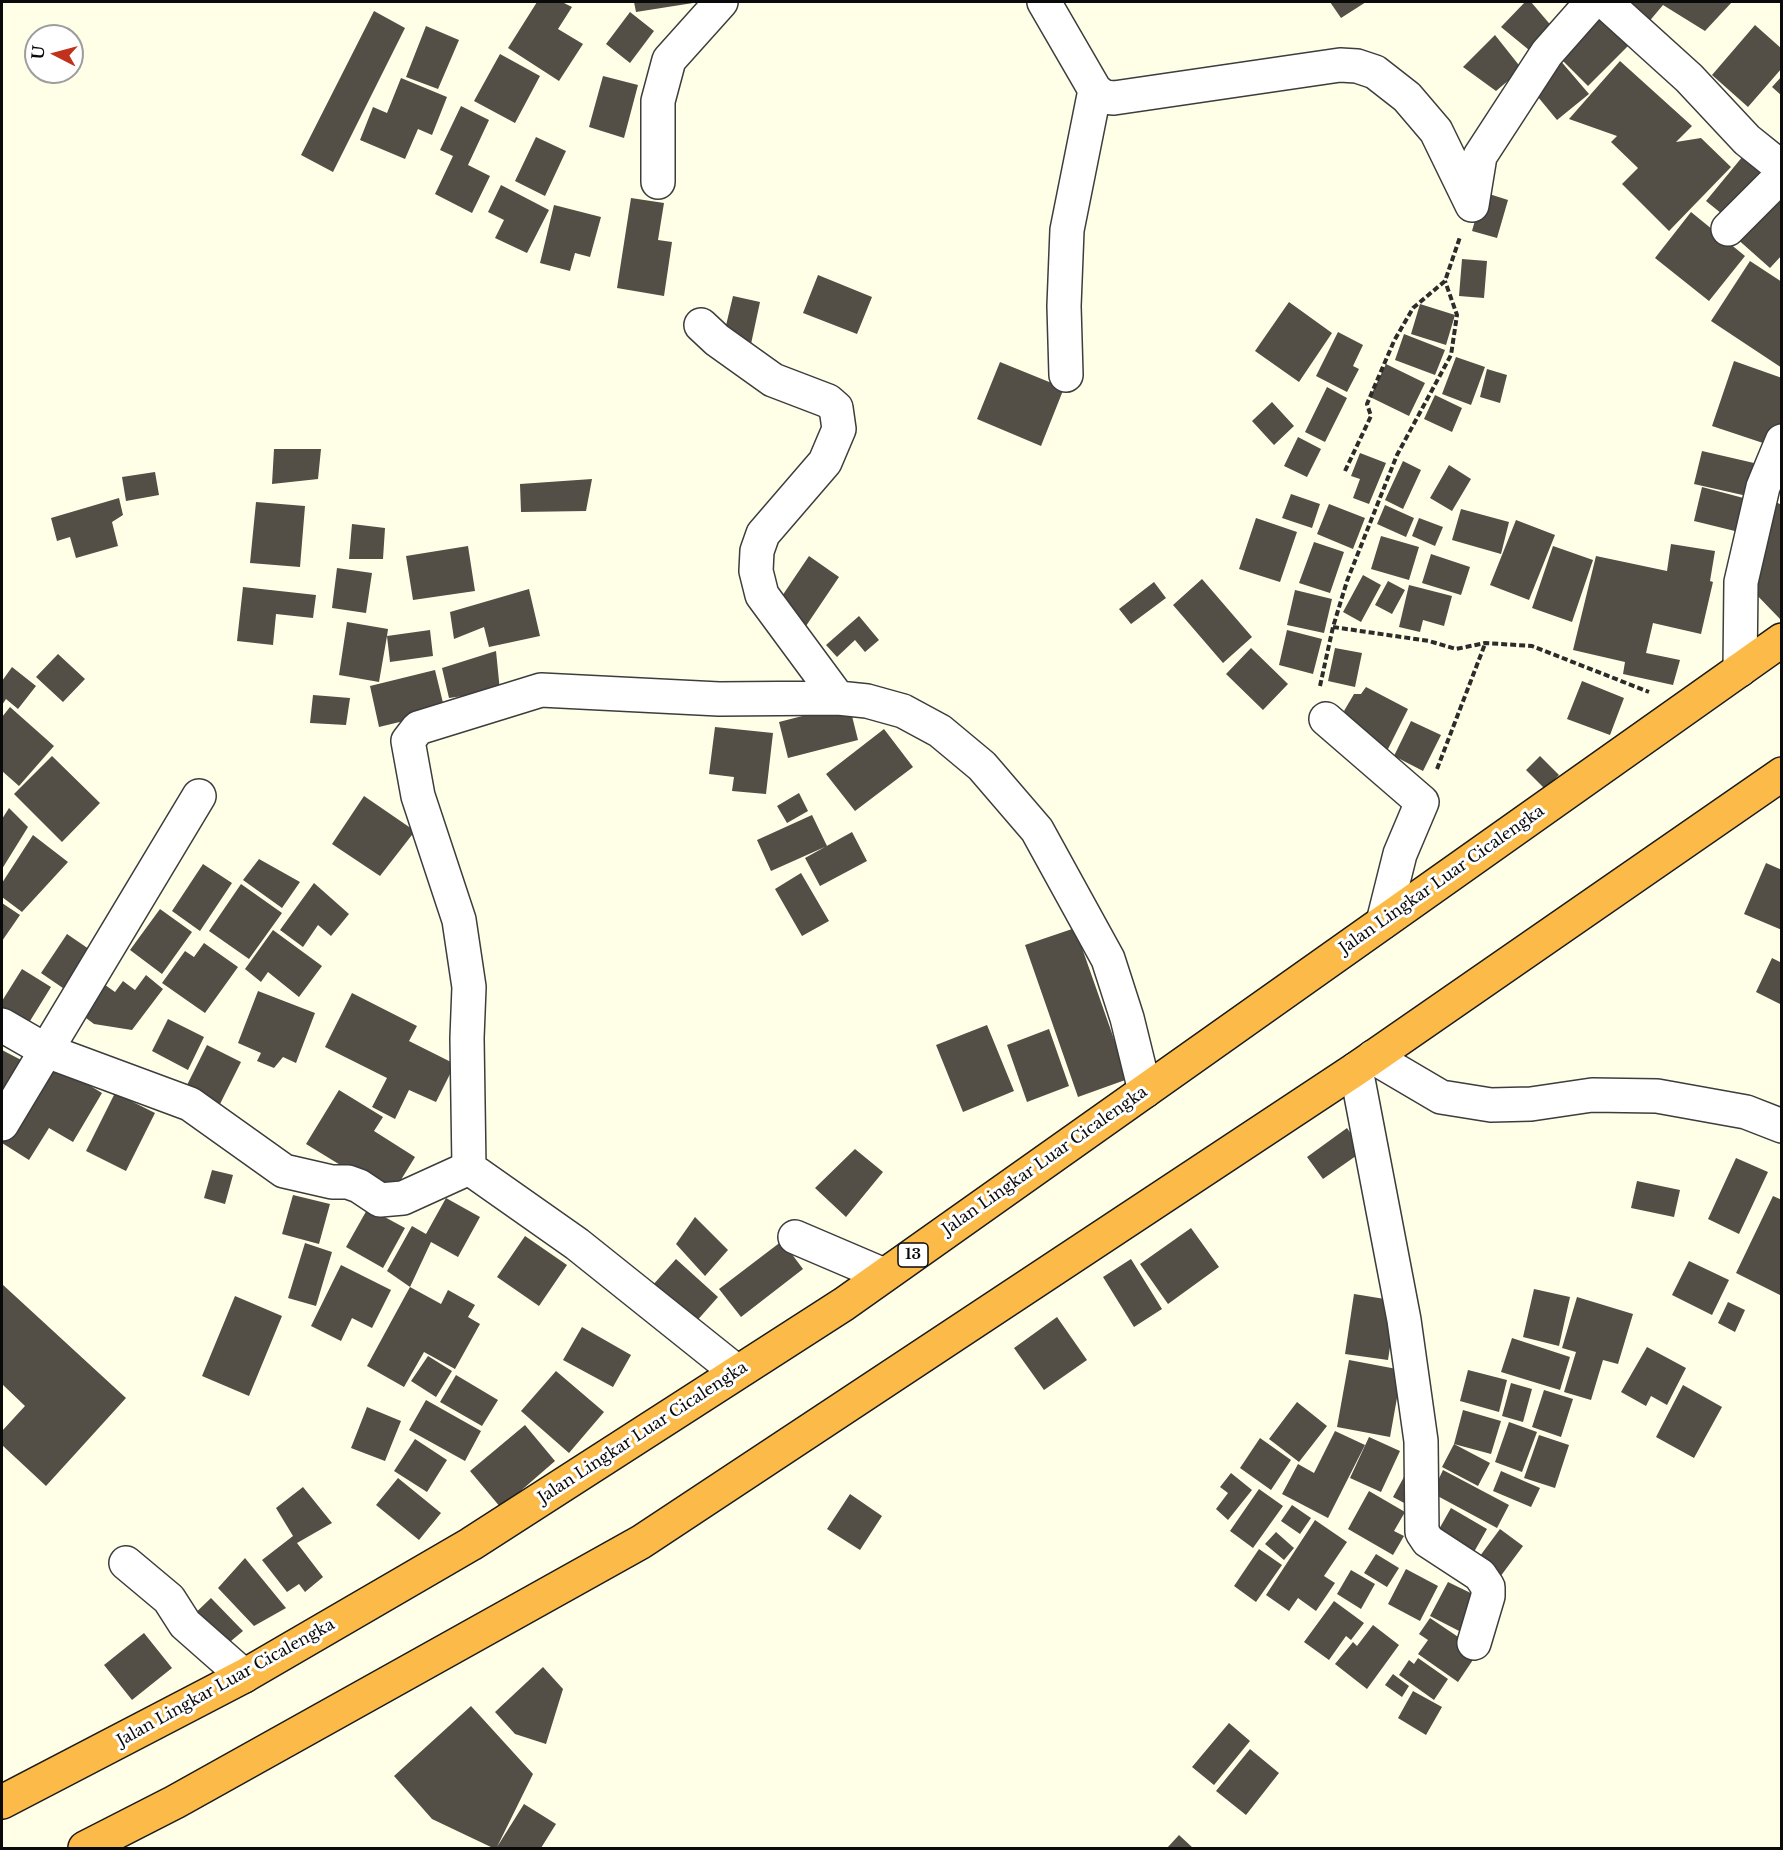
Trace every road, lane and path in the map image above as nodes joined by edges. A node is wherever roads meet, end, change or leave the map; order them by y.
1 (721, 2) edge
2 (1044, 2) edge
3 (1592, 2) edge
4 (1605, 2) edge
5 (1095, 90) junction
6 (1782, 168) edge
7 (1782, 175) edge
8 (658, 182) dead end
9 (1472, 205) junction
10 (1728, 229) dead end
11 (1445, 281) junction
12 (701, 324) dead end
13 (1066, 375) dead end
14 (1782, 441) edge
15 (1345, 471) dead end
16 (1333, 627) junction
17 (1782, 640) edge
18 (1485, 644) junction
19 (1740, 670) junction
20 (838, 698) junction
21 (1685, 708) junction
22 (1326, 719) joint
23 (1782, 774) edge
24 (200, 796) dead end
25 (1422, 802) junction
26 (1383, 922) junction
27 (2, 1026) edge
28 (47, 1051) junction
29 (1364, 1063) junction
30 (1145, 1091) junction
31 (2, 1124) edge
32 (1782, 1126) edge
33 (470, 1168) junction
34 (795, 1238) dead end
35 (884, 1275) junction
36 (737, 1372) junction
37 (126, 1563) dead end
38 (1474, 1643) dead end
39 (244, 1676) junction
40 (2, 1802) edge
41 (85, 1848) edge

1 - 8 street
2 - 5 street
3 - 9 street
4 - 6 street
5 - 9 street
5 - 13 street
7 - 10 street
9 - 11 path
11 - 15 path
11 - 16 path
12 - 20 street
14 - 19 street
16 - 18 path
16 - 22 path
17 - 19 highway, Jalan Lingkar Luar Cicalengka / 13
18 - 21 path
18 - 25 path
19 - 21 highway, Jalan Lingkar Luar Cicalengka / 13
20 - 30 street
20 - 33 street
21 - 26 highway, Jalan Lingkar Luar Cicalengka / 13
22 - 25 street
23 - 29 highway
24 - 28 street
25 - 26 street
26 - 30 highway, Jalan Lingkar Luar Cicalengka / 13
27 - 28 street
28 - 31 street
28 - 33 street
29 - 32 street
29 - 38 street
29 - 41 highway
30 - 35 highway, Jalan Lingkar Luar Cicalengka / 13
33 - 36 street
34 - 35 street
35 - 36 highway, Jalan Lingkar Luar Cicalengka / 13
36 - 39 highway, Jalan Lingkar Luar Cicalengka / 13
37 - 39 street
39 - 40 highway, Jalan Lingkar Luar Cicalengka / 13

